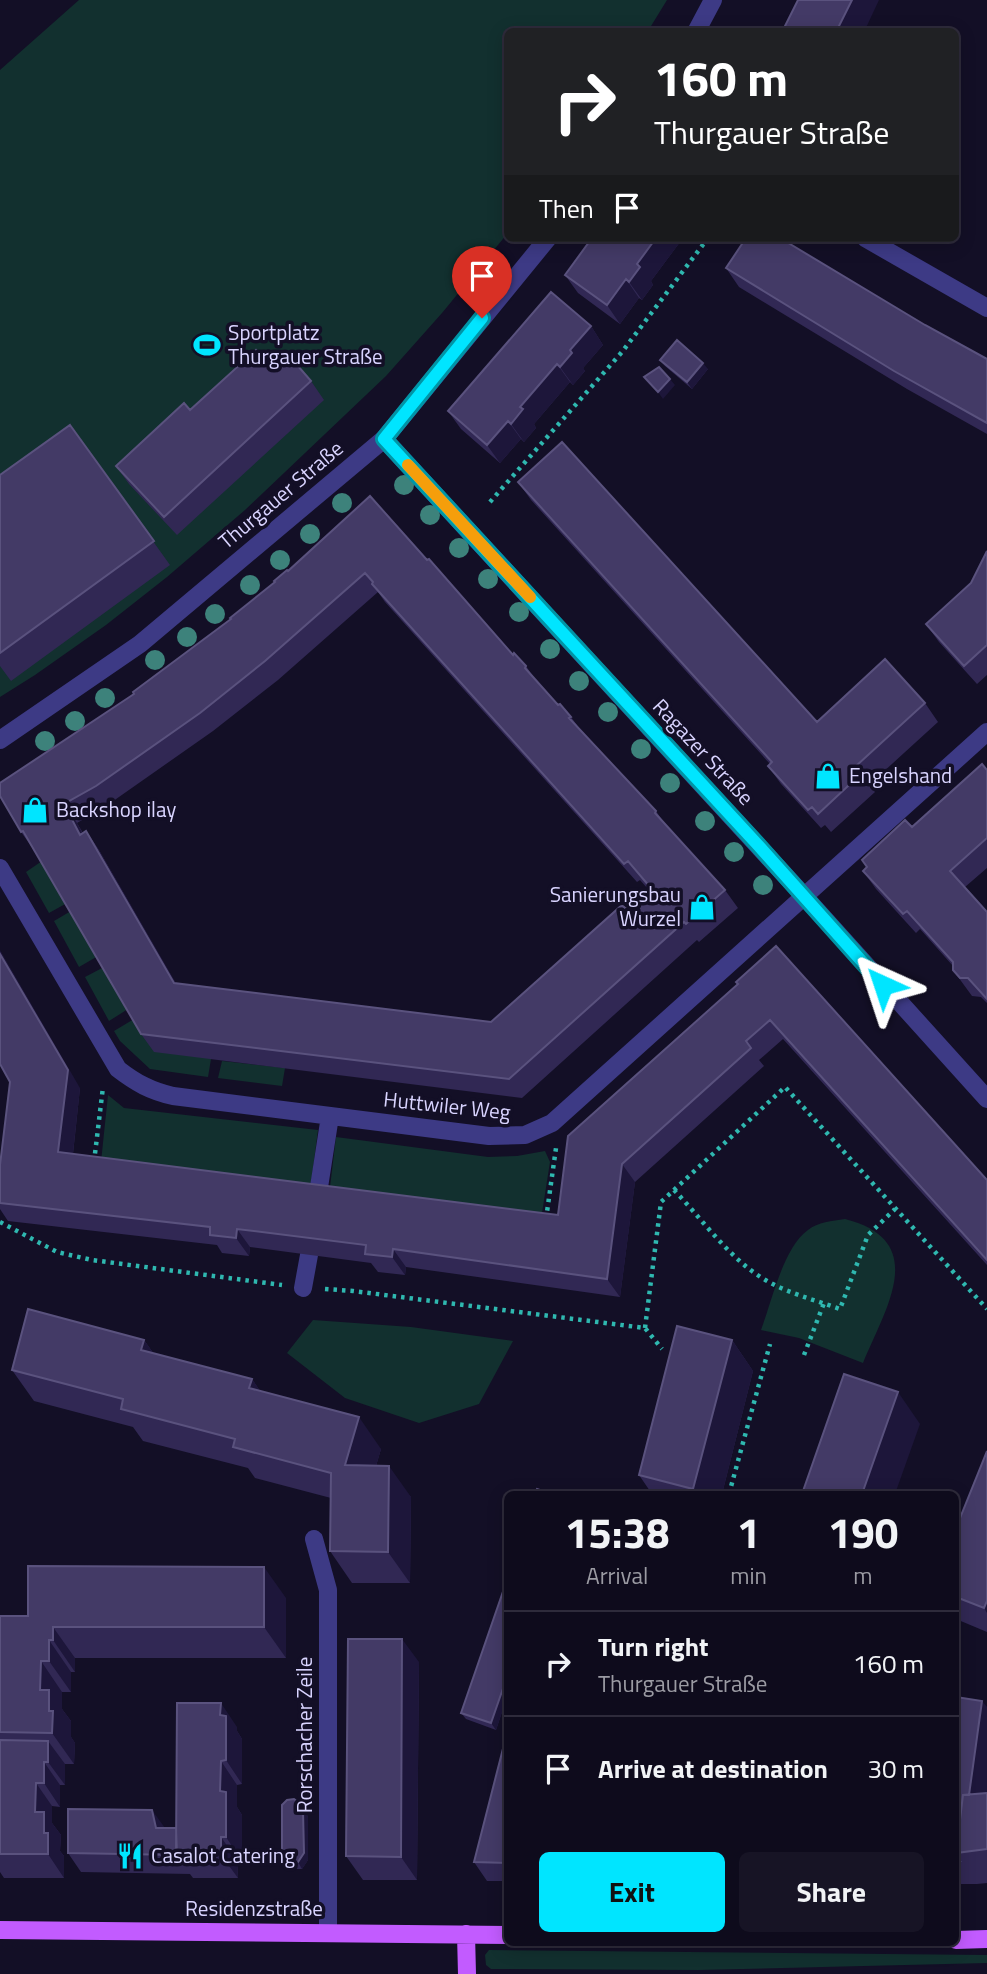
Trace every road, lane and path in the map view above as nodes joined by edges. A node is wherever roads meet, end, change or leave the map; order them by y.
1 (713, 0) edge
2 (698, 28) edge
3 (545, 242) edge
4 (705, 242) edge
5 (872, 242) edge
6 (987, 308) edge
7 (384, 439) junction
8 (490, 502) dead end
9 (987, 732) edge
10 (0, 740) edge
11 (0, 868) edge
12 (804, 896) junction
13 (987, 1099) edge
14 (330, 1116) junction
15 (674, 1189) junction
16 (317, 1200) edge
17 (895, 1209) junction
18 (0, 1222) edge
19 (309, 1255) edge
20 (303, 1288) junction
21 (824, 1303) junction
22 (987, 1309) edge
23 (645, 1328) junction
24 (770, 1344) dead end
25 (662, 1349) dead end
26 (804, 1355) dead end
27 (730, 1491) edge
28 (314, 1539) dead end
29 (0, 1930) edge
30 (328, 1933) junction
31 (466, 1934) junction
32 (504, 1935) edge
33 (987, 1939) edge
34 (959, 1940) edge
35 (467, 1974) edge

1 - 2 street
3 - 7 street, Thurgauer Straße
4 - 8 path
5 - 6 street
7 - 10 street, Thurgauer Straße
7 - 12 street, Ragazer Straße
9 - 12 street, Huttwiler Weg
11 - 14 street, Huttwiler Weg
12 - 13 street, Ragazer Straße
12 - 14 street, Huttwiler Weg
14 - 16 street
15 - 17 path
15 - 21 path
15 - 23 path
17 - 21 path
17 - 22 path
18 - 20 path
19 - 20 street
20 - 23 path
21 - 26 path
23 - 25 path
24 - 27 path
28 - 30 street, Rorschacher Zeile
29 - 30 main road, Residenzstraße
30 - 31 main road, Residenzstraße
31 - 32 main road, Residenzstraße
31 - 35 main road
33 - 34 main road

